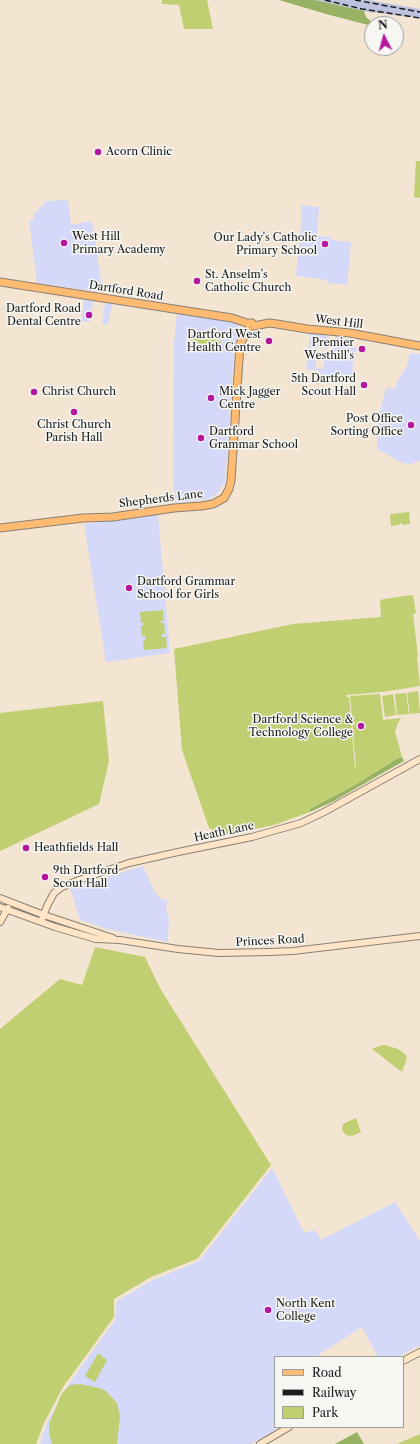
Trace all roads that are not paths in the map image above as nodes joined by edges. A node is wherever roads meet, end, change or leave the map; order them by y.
1 (0, 282) edge
2 (250, 326) junction
3 (420, 346) edge
4 (0, 528) edge
5 (420, 759) edge
6 (0, 898) edge
7 (11, 902) junction
8 (0, 907) edge
9 (6, 910) junction
10 (44, 915) junction
11 (0, 922) edge
12 (41, 922) junction
13 (420, 936) edge
14 (120, 940) junction
15 (420, 1352) edge
16 (404, 1360) edge
17 (287, 1428) edge
18 (260, 1444) edge

1 - 2 main road, Dartford Road
2 - 3 main road, West Hill
2 - 4 main road, Shepherds Lane
5 - 10 main road, Heath Lane
6 - 7 main road, Princes Road
7 - 9 main road
7 - 10 main road, Princes Road
8 - 9 main road, Princes Road
9 - 11 main road
9 - 12 main road, Princes Road
10 - 12 main road, Heath Lane
10 - 14 main road, Princes Road
12 - 14 main road, Princes Road
13 - 14 main road, Princes Road
15 - 16 main road
17 - 18 main road

